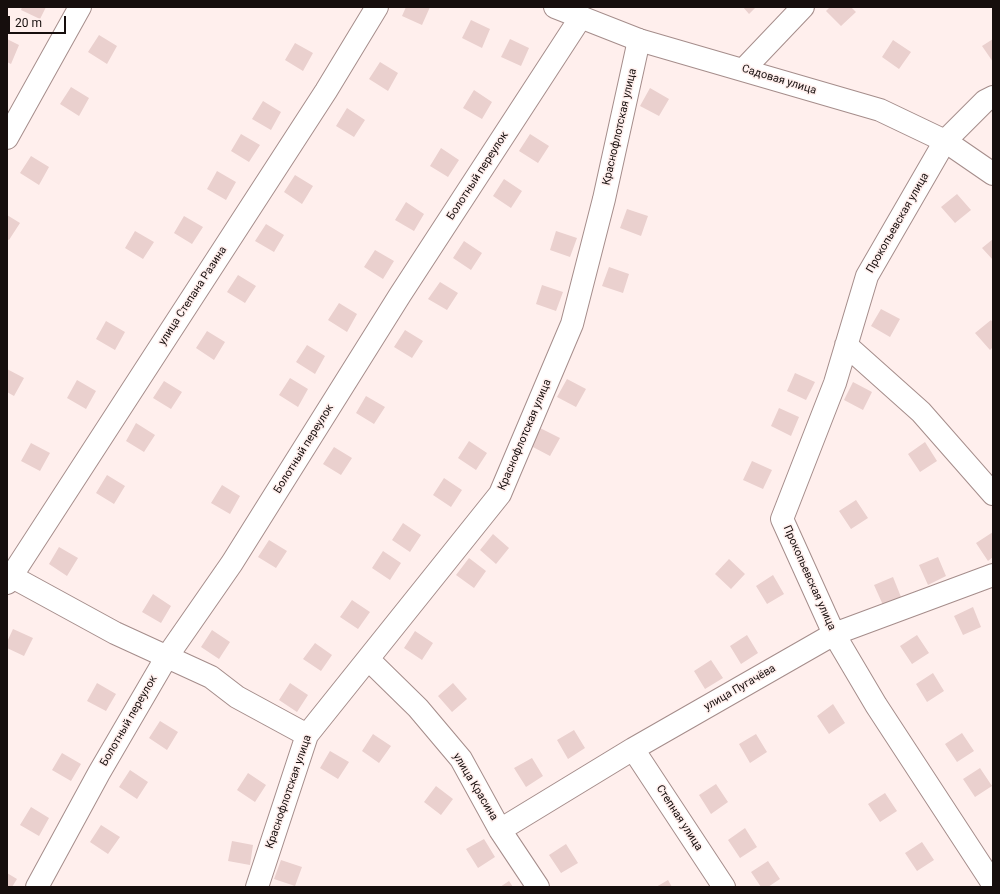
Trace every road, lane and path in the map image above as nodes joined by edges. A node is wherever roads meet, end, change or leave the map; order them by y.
1 (80, 7) edge
2 (377, 7) edge
3 (555, 7) edge
4 (803, 7) edge
5 (581, 17) junction
6 (639, 40) junction
7 (744, 69) junction
8 (993, 97) edge
9 (7, 138) edge
10 (945, 141) junction
11 (993, 174) edge
12 (846, 345) junction
13 (993, 494) edge
14 (993, 575) edge
15 (8, 577) edge
16 (834, 634) junction
17 (166, 658) junction
18 (369, 660) junction
19 (306, 735) junction
20 (633, 749) junction
21 (500, 830) junction
22 (993, 884) edge
23 (37, 887) edge
24 (257, 887) edge
25 (538, 887) edge
26 (724, 887) edge

1 - 9 street
2 - 15 street, улица Степана Разина
3 - 5 street, Садовая улица
4 - 7 street
5 - 6 street, Садовая улица
5 - 17 street, Болотный переулок
6 - 7 street, Садовая улица
6 - 18 street, Краснофлотская улица
7 - 10 street, Садовая улица
8 - 10 street, Прокопьевская улица
10 - 11 street, Садовая улица
10 - 12 street, Прокопьевская улица
12 - 13 street
12 - 16 street, Прокопьевская улица
14 - 16 street, улица Пугачёва
15 - 17 street
16 - 20 street, улица Пугачёва
16 - 22 street, Прокопьевская улица
17 - 19 street
17 - 23 street, Болотный переулок
18 - 19 street, Краснофлотская улица
18 - 21 street, улица Красина
19 - 24 street, Краснофлотская улица
20 - 21 street, улица Пугачёва
20 - 26 street, Степная улица
21 - 25 street, улица Красина

